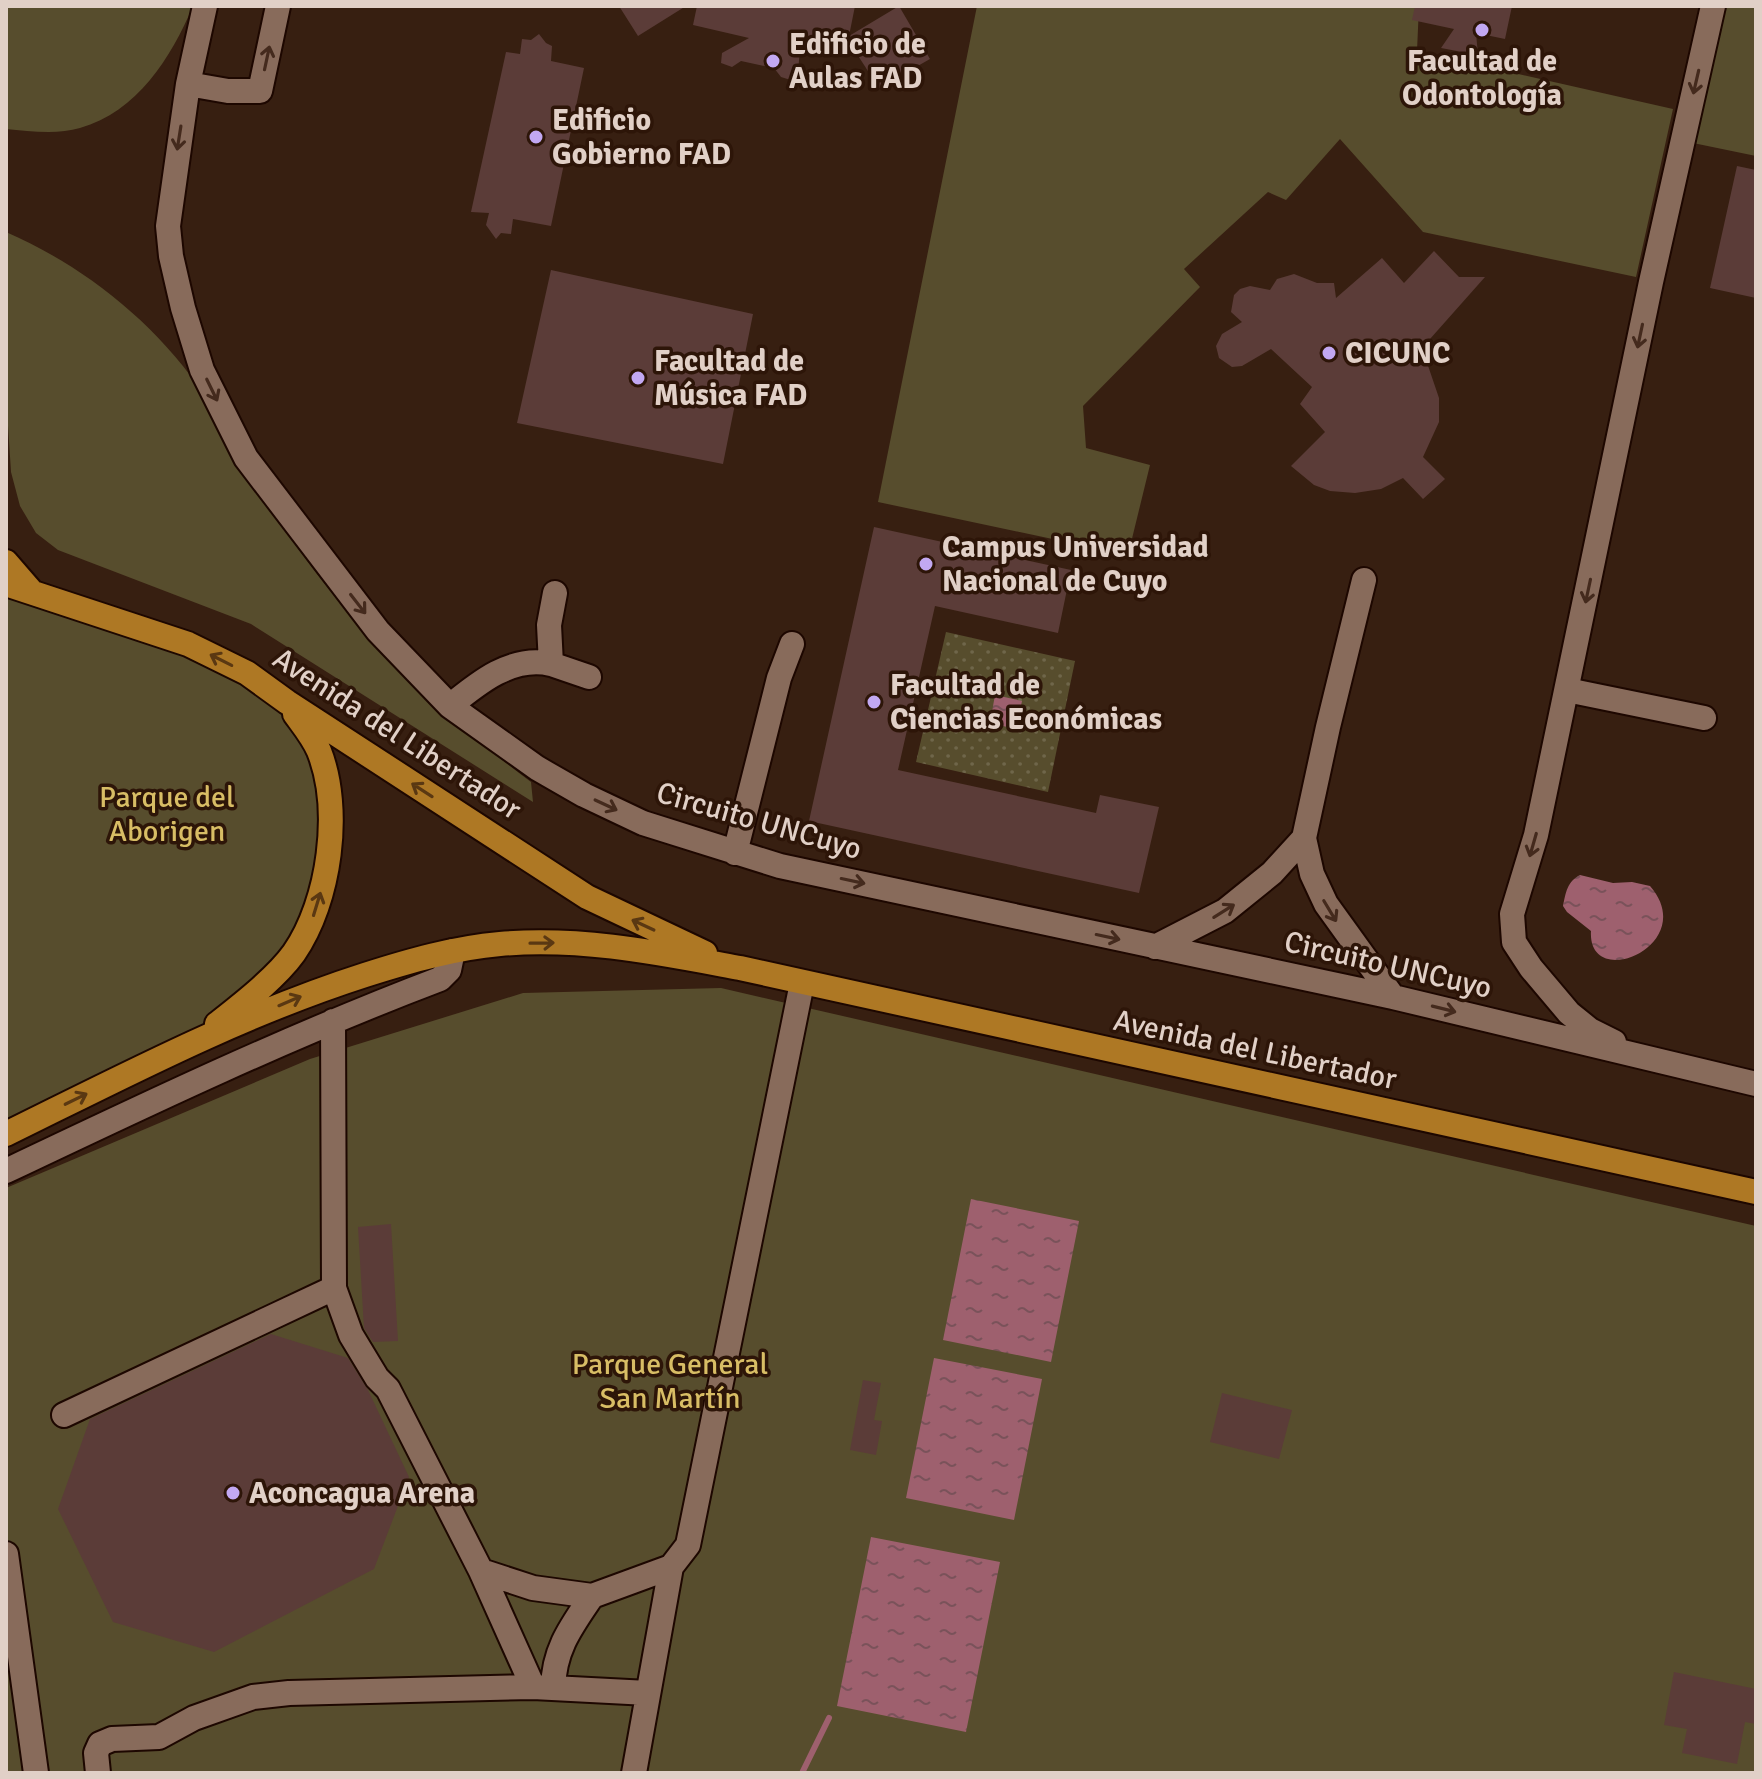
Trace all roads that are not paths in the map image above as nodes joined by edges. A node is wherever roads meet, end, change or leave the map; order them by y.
1 (205, 6) edge
2 (278, 6) edge
3 (1713, 6) edge
4 (188, 84) junction
5 (6, 562) edge
6 (1364, 580) dead end
7 (6, 584) edge
8 (32, 592) junction
9 (555, 593) dead end
10 (792, 644) dead end
11 (551, 664) junction
12 (589, 677) dead end
13 (1567, 690) junction
14 (287, 702) junction
15 (450, 706) junction
16 (1704, 718) dead end
17 (1304, 838) junction
18 (735, 853) junction
19 (1155, 947) junction
20 (453, 951) junction
21 (740, 968) junction
22 (802, 983) junction
23 (1393, 997) junction
24 (333, 1021) junction
25 (187, 1046) junction
26 (1652, 1061) junction
27 (197, 1080) junction
28 (1756, 1084) edge
29 (6, 1134) edge
30 (6, 1171) edge
31 (1756, 1192) edge
32 (334, 1288) junction
33 (64, 1415) dead end
34 (6, 1554) edge
35 (671, 1567) junction
36 (481, 1571) junction
37 (592, 1596) junction
38 (543, 1688) junction
39 (648, 1693) junction
40 (36, 1773) edge
41 (98, 1773) edge
42 (634, 1773) edge

1 - 4 street, Circuito UNCuyo
4 -> 2 street
3 -> 13 street
4 -> 15 street, Circuito UNCuyo
5 - 8 main road
6 - 17 street
7 - 8 main road, Avenida del Libertador
14 -> 8 main road, Avenida del Libertador
9 - 11 street
10 - 18 street
11 - 12 street
11 - 15 street
13 - 16 street
13 -> 26 street
21 -> 14 main road, Avenida del Libertador
25 -> 14 main road
15 -> 18 street, Circuito UNCuyo
19 -> 17 street
17 -> 23 street
18 -> 19 street, Circuito UNCuyo
19 - 23 street, Circuito UNCuyo
20 -> 21 main road, Avenida del Libertador
20 - 24 street
25 -> 20 main road, Avenida del Libertador
21 - 22 main road, Avenida del Libertador
22 - 31 main road, Avenida del Libertador
22 - 35 street
23 -> 26 street, Circuito UNCuyo
24 - 27 street
24 - 32 street
25 - 27 street
29 -> 25 main road, Avenida del Libertador
26 - 28 street, Circuito UNCuyo
27 - 30 street
32 - 33 street
32 - 36 street
34 - 40 street
35 - 37 street
35 - 39 street
36 - 37 street
36 - 38 street
37 - 38 street
38 - 39 street
38 - 41 street
39 - 42 street

